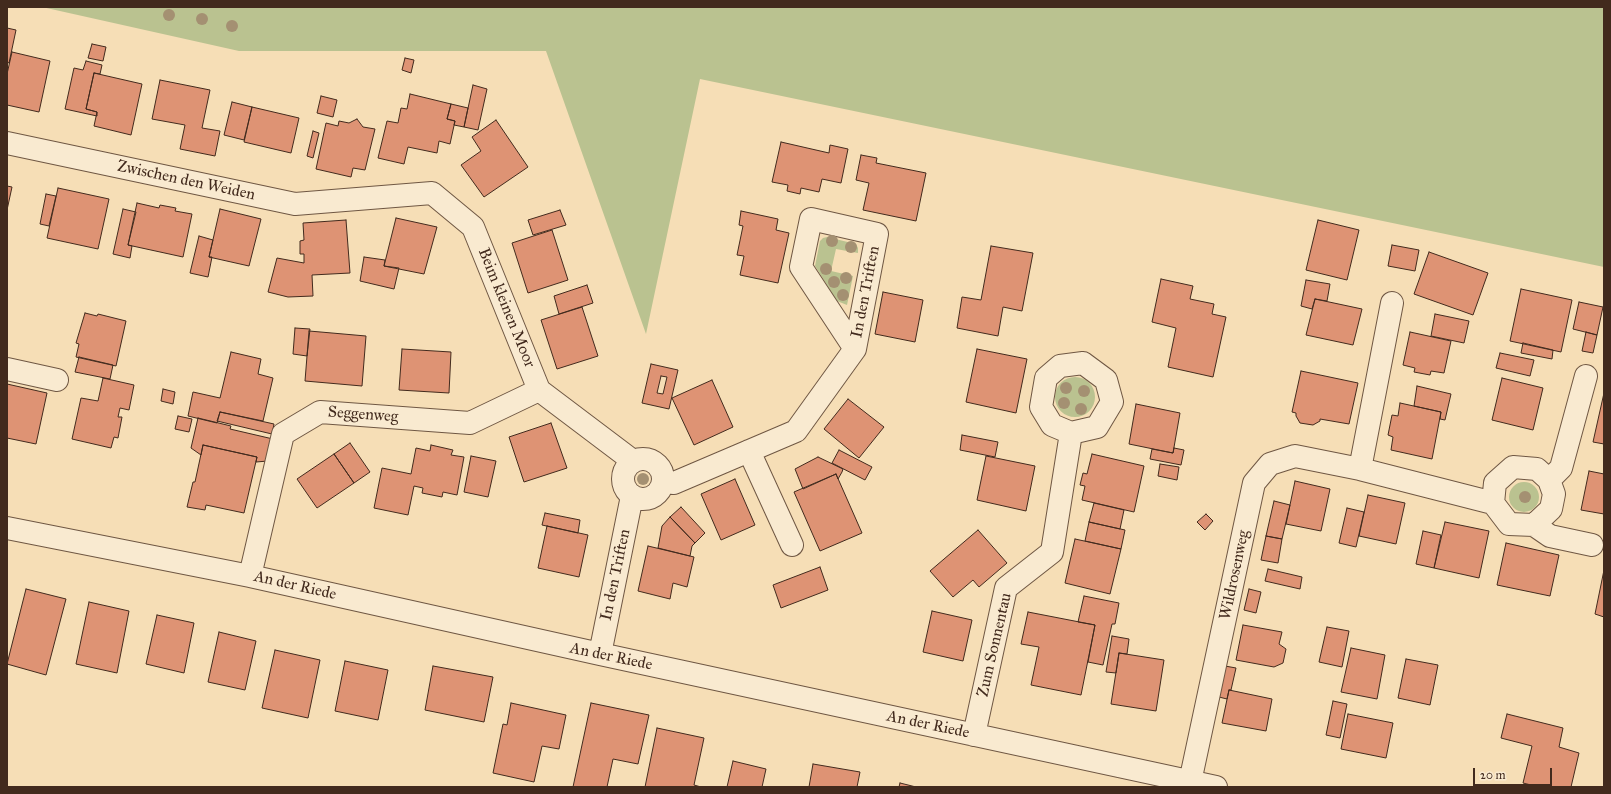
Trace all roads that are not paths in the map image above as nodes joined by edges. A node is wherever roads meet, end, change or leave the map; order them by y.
1 (7, 143) edge
2 (367, 199) joint
3 (1392, 303) dead end
4 (855, 349) junction
5 (7, 369) edge
6 (1586, 376) dead end
7 (57, 380) dead end
8 (539, 390) junction
9 (1072, 434) dead end
10 (749, 451) junction
11 (633, 461) junction
12 (1360, 469) junction
13 (1549, 480) junction
14 (664, 482) junction
15 (632, 496) junction
16 (1493, 503) junction
17 (1534, 525) junction
18 (7, 528) edge
19 (792, 544) dead end
20 (1592, 545) dead end
21 (250, 576) junction
22 (600, 654) junction
23 (974, 735) junction
24 (1190, 782) junction
25 (1216, 787) edge

1 - 2 street, Zwischen den Weiden
2 - 8 street, Beim kleinen Moor
3 - 12 street
4 - 4 street, In den Triften
4 - 10 street, In den Triften
5 - 7 street
6 - 13 street
8 - 11 street
8 - 21 street, Seggenweg
9 - 23 street, Zum Sonnentau
10 - 14 street, In den Triften
10 - 19 street
11 - 14 street
11 - 15 street
12 - 16 street, Wildrosenweg
12 - 24 street, Wildrosenweg
13 - 16 street
13 - 17 street
14 - 15 street
15 - 22 street, In den Triften
16 - 17 street
17 - 20 street
18 - 21 street, An der Riede
21 - 22 street, An der Riede
22 - 23 street, An der Riede
23 - 24 street, An der Riede
24 - 25 street, An der Riede

